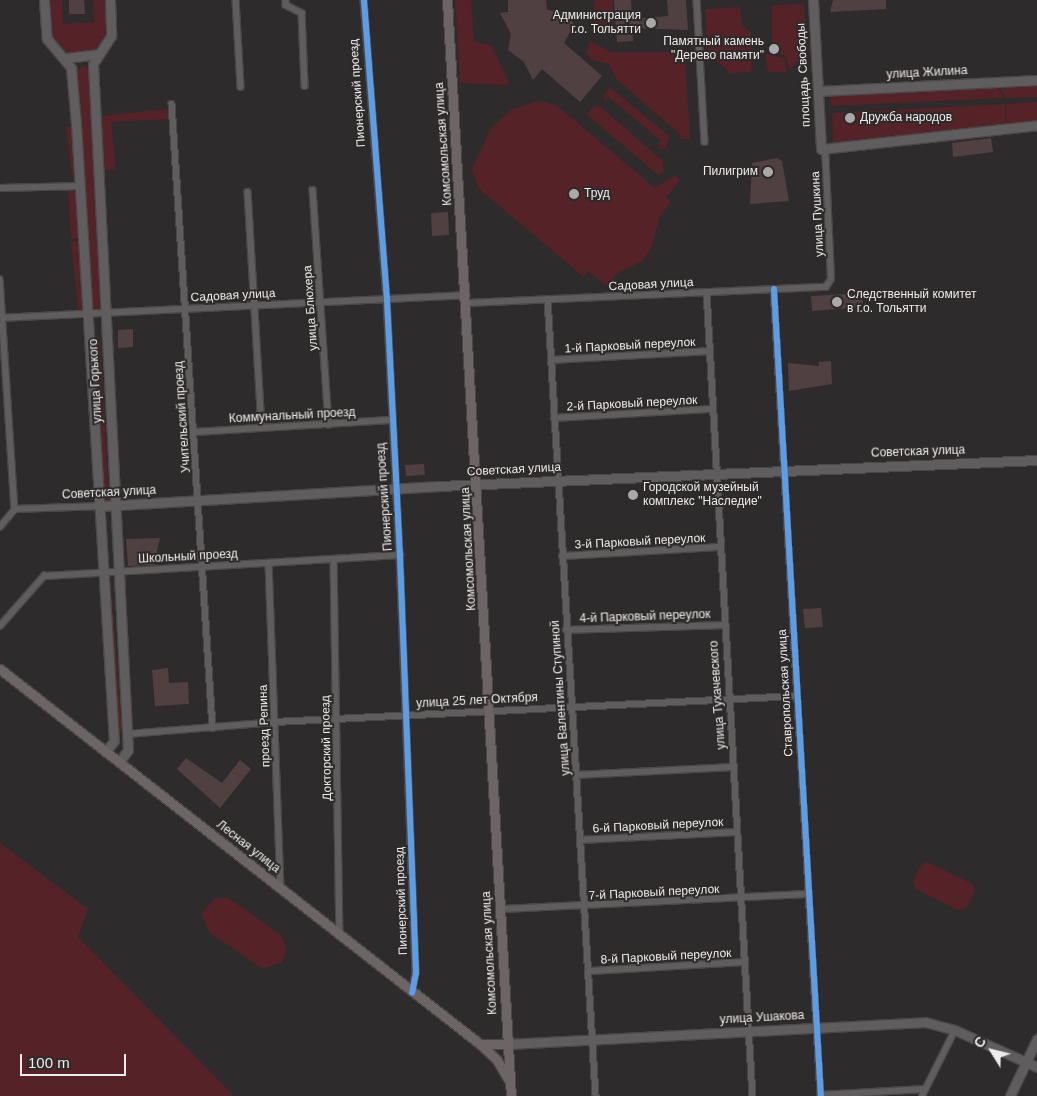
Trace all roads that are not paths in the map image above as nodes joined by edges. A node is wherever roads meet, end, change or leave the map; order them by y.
1 (44, 0) edge
2 (110, 0) edge
3 (236, 0) edge
4 (286, 0) edge
5 (364, 0) edge
6 (447, 0) edge
7 (697, 0) edge
8 (813, 0) edge
9 (98, 54) junction
10 (66, 58) junction
11 (1037, 80) edge
12 (305, 86) dead end
13 (241, 88) dead end
14 (818, 91) junction
15 (172, 104) dead end
16 (1037, 124) edge
17 (705, 142) dead end
18 (823, 149) junction
19 (80, 186) junction
20 (0, 188) edge
21 (312, 190) dead end
22 (248, 192) dead end
23 (0, 279) edge
24 (831, 279) joint
25 (774, 289) junction
26 (707, 292) junction
27 (387, 299) junction
28 (466, 299) junction
29 (548, 299) junction
30 (320, 302) junction
31 (254, 306) junction
32 (186, 309) junction
33 (89, 313) junction
34 (105, 313) junction
35 (2, 318) edge
36 (710, 351) junction
37 (551, 360) junction
38 (712, 409) junction
39 (554, 418) junction
40 (391, 420) junction
41 (329, 424) junction
42 (262, 428) junction
43 (194, 432) junction
44 (1037, 460) edge
45 (784, 471) junction
46 (715, 474) junction
47 (557, 480) junction
48 (478, 484) junction
49 (396, 488) junction
50 (198, 500) junction
51 (102, 506) junction
52 (114, 506) junction
53 (15, 509) junction
54 (0, 527) edge
55 (719, 548) junction
56 (400, 555) junction
57 (562, 556) junction
58 (334, 560) junction
59 (269, 563) junction
60 (203, 566) junction
61 (118, 571) junction
62 (105, 572) junction
63 (724, 625) junction
64 (0, 626) edge
65 (566, 630) junction
66 (0, 669) edge
67 (797, 696) junction
68 (729, 699) junction
69 (572, 707) junction
70 (490, 710) junction
71 (408, 714) junction
72 (337, 719) junction
73 (275, 722) junction
74 (214, 728) junction
75 (127, 734) junction
76 (105, 752) junction
77 (119, 762) junction
78 (733, 767) junction
79 (576, 775) junction
80 (737, 832) junction
81 (580, 840) junction
82 (281, 888) junction
83 (809, 894) junction
84 (741, 898) junction
85 (584, 906) junction
86 (500, 910) junction
87 (340, 935) junction
88 (745, 962) junction
89 (589, 971) junction
90 (412, 993) junction
91 (817, 1028) junction
92 (955, 1030) junction
93 (748, 1031) junction
94 (591, 1039) junction
95 (1037, 1039) edge
96 (480, 1044) junction
97 (508, 1044) junction
98 (1026, 1062) junction
99 (1037, 1067) edge
100 (925, 1089) junction
101 (511, 1095) edge
102 (596, 1096) edge
103 (753, 1096) edge
104 (821, 1096) edge
105 (922, 1096) edge
106 (1010, 1096) edge

1 - 10 main road, улица Горького
2 - 9 main road, улица Горького
3 - 13 street
4 - 12 street
5 - 27 street, Пионерский проезд
6 - 28 main road, Комсомольская улица
7 - 17 street
8 - 14 main road, площадь Свободы
9 - 10 main road
9 - 34 main road, улица Горького
10 - 19 main road, улица Горького
11 - 14 main road, улица Жилина
14 - 18 main road, площадь Свободы
15 - 32 street, Учительский проезд
16 - 18 main road
18 - 24 street, улица Пушкина
19 - 20 street
19 - 33 main road, улица Горького
21 - 30 street, улица Блюхера
22 - 31 street
23 - 35 street
24 - 25 street, Садовая улица
25 - 26 street, Садовая улица
25 - 45 street, Ставропольская улица
26 - 29 street, Садовая улица
26 - 36 street, улица Тухачевского
27 - 28 street, Садовая улица
27 - 30 street, Садовая улица
27 - 40 street, Пионерский проезд
28 - 29 street, Садовая улица
28 - 48 main road, Комсомольская улица
29 - 37 street, улица Валентины Ступиной
30 - 31 street, Садовая улица
30 - 41 street, улица Блюхера
31 - 32 street, Садовая улица
31 - 42 street
32 - 34 street, Садовая улица
32 - 43 street, Учительский проезд
33 - 34 street, Садовая улица
33 - 35 street, Садовая улица
33 - 51 main road, улица Горького
34 - 52 main road, улица Горького
35 - 53 street
36 - 37 street, 1-й Парковый переулок
36 - 38 street, улица Тухачевского
37 - 39 street, улица Валентины Ступиной
38 - 39 street, 2-й Парковый переулок
38 - 46 street, улица Тухачевского
39 - 47 street, улица Валентины Ступиной
40 - 41 street, Коммунальный проезд
40 - 49 street, Пионерский проезд
41 - 42 street, Коммунальный проезд
42 - 43 street, Коммунальный проезд
43 - 50 street, Учительский проезд
44 - 45 main road, Советская улица
45 - 46 main road, Советская улица
45 - 67 street, Ставропольская улица
46 - 47 main road, Советская улица
46 - 55 street, улица Тухачевского
47 - 48 main road, Советская улица
47 - 57 street, улица Валентины Ступиной
48 - 49 main road, Советская улица
48 - 70 main road, Комсомольская улица
49 - 50 main road, Советская улица
49 - 56 street, Пионерский проезд
50 - 52 main road, Советская улица
50 - 60 street, Учительский проезд
51 - 52 main road, Советская улица
51 - 53 street, Советская улица
51 - 62 main road, улица Горького
52 - 61 main road, улица Горького
53 - 54 street
55 - 57 street, 3-й Парковый переулок
55 - 63 street, улица Тухачевского
56 - 58 street, Школьный проезд
56 - 71 street, Пионерский проезд
57 - 65 street, улица Валентины Ступиной
58 - 59 street, Школьный проезд
58 - 72 street, Докторский проезд
59 - 60 street, Школьный проезд
59 - 73 street, проезд Репина
60 - 61 street, Школьный проезд
60 - 74 street, Учительский проезд
61 - 62 street, Школьный проезд
61 - 75 main road, улица Горького
62 - 64 street, Школьный проезд
62 - 76 main road, улица Горького
63 - 65 street, 4-й Парковый переулок
63 - 68 street, улица Тухачевского
65 - 69 street, улица Валентины Ступиной
66 - 76 main road, Лесная улица
67 - 68 street, улица 25 лет Октября
67 - 83 street, Ставропольская улица
68 - 69 street, улица 25 лет Октября
68 - 78 street, улица Тухачевского
69 - 70 street, улица 25 лет Октября
69 - 79 street, улица Валентины Ступиной
70 - 71 street, улица 25 лет Октября
70 - 86 main road, Комсомольская улица
71 - 72 street, улица 25 лет Октября
71 - 90 street, Пионерский проезд
72 - 73 street, улица 25 лет Октября
72 - 87 street, Докторский проезд
73 - 74 street, улица 25 лет Октября
73 - 82 street, проезд Репина
74 - 75 street, улица 25 лет Октября
75 - 77 main road, улица Горького
76 - 77 main road, Лесная улица
77 - 82 main road, Лесная улица
78 - 79 street
78 - 80 street, улица Тухачевского
79 - 81 street, улица Валентины Ступиной
80 - 81 street, 6-й Парковый переулок
80 - 84 street, улица Тухачевского
81 - 85 street, улица Валентины Ступиной
82 - 87 main road, Лесная улица
83 - 84 street, 7-й Парковый переулок
83 - 91 street, Ставропольская улица
84 - 85 street, 7-й Парковый переулок
84 - 88 street, улица Тухачевского
85 - 86 street, 7-й Парковый переулок
85 - 89 street, улица Валентины Ступиной
86 - 97 main road, Комсомольская улица
87 - 90 main road, Лесная улица
88 - 89 street, 8-й Парковый переулок
88 - 93 street, улица Тухачевского
89 - 94 street, улица Валентины Ступиной
90 - 96 main road, Лесная улица
91 - 92 main road, улица Ушакова
91 - 93 main road, улица Ушакова
91 - 104 street, Ставропольская улица
92 - 98 main road, улица Ушакова
92 - 100 street
93 - 94 main road, улица Ушакова
93 - 103 street, улица Тухачевского
94 - 97 main road, улица Ушакова
94 - 102 street, улица Валентины Ступиной
95 - 98 main road
96 - 97 main road
96 - 101 main road, Лесная улица
97 - 101 main road, Комсомольская улица
98 - 99 main road, улица Ушакова
98 - 106 main road
100 - 104 street
100 - 105 street

